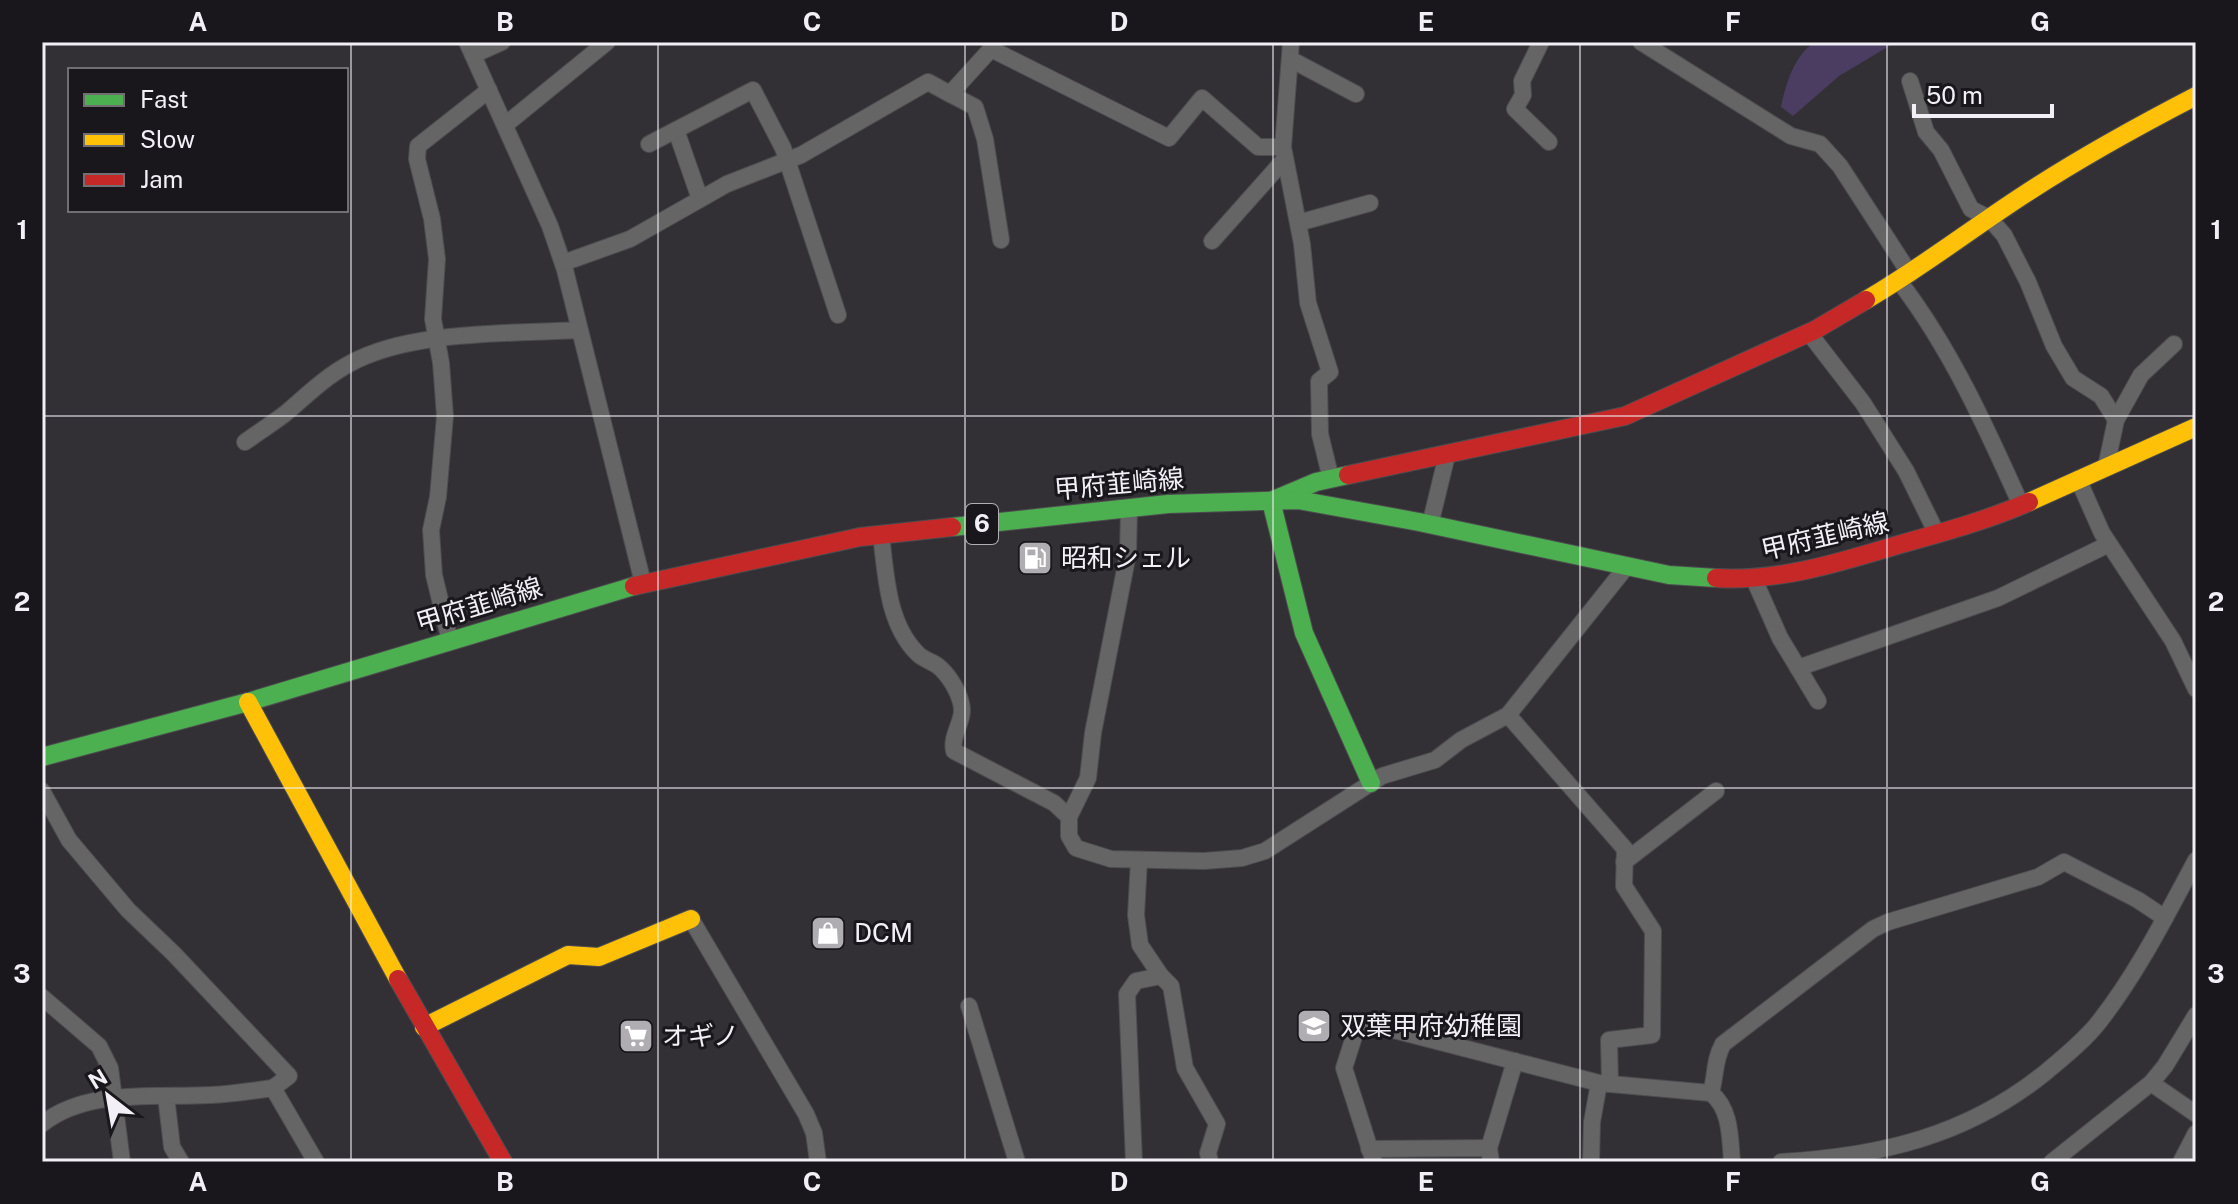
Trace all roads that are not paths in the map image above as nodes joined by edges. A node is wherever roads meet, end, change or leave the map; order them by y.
1 (502, 42) edge
2 (607, 42) edge
3 (1541, 42) edge
4 (1641, 42) edge
5 (470, 48) edge
6 (1291, 50) edge
7 (1910, 81) dead end
8 (489, 90) junction
9 (950, 94) junction
10 (1356, 94) dead end
11 (2196, 96) edge
12 (505, 125) junction
13 (676, 130) junction
14 (1549, 142) dead end
15 (649, 144) dead end
16 (1284, 153) junction
17 (786, 161) junction
18 (700, 199) junction
19 (1370, 203) dead end
20 (1989, 218) junction
21 (1298, 223) junction
22 (1001, 240) dead end
23 (1212, 241) dead end
24 (563, 263) junction
25 (1905, 277) junction
26 (838, 315) dead end
27 (579, 330) junction
28 (1809, 333) junction
29 (436, 338) junction
30 (2174, 344) dead end
31 (2116, 420) junction
32 (2196, 427) edge
33 (245, 442) dead end
34 (1447, 455) junction
35 (2106, 467) junction
36 (1331, 479) junction
37 (2078, 479) junction
38 (1271, 501) junction
39 (2021, 505) junction
40 (1129, 508) junction
41 (1430, 525) junction
42 (1937, 534) junction
43 (881, 535) junction
44 (2109, 544) junction
45 (1627, 566) junction
46 (1754, 579) junction
47 (643, 583) junction
48 (450, 641) junction
49 (1798, 668) junction
50 (2196, 689) edge
51 (1818, 701) dead end
52 (248, 702) junction
53 (1508, 715) junction
54 (42, 757) edge
55 (1371, 783) junction
56 (42, 791) edge
57 (1716, 791) dead end
58 (1069, 817) junction
59 (1139, 860) junction
60 (2196, 860) edge
61 (1624, 862) junction
62 (2165, 918) junction
63 (691, 919) joint
64 (1161, 976) junction
65 (42, 997) edge
66 (969, 1006) dead end
67 (2196, 1015) edge
68 (424, 1027) junction
69 (1515, 1061) junction
70 (1605, 1083) junction
71 (2151, 1083) junction
72 (273, 1088) junction
73 (1711, 1093) junction
74 (166, 1096) junction
75 (114, 1098) junction
76 (2196, 1114) edge
77 (42, 1124) edge
78 (2196, 1133) edge
79 (1900, 1154) edge
80 (1490, 1155) edge
81 (1371, 1156) edge
82 (122, 1162) edge
83 (181, 1162) edge
84 (316, 1162) edge
85 (503, 1162) edge
86 (818, 1162) edge
87 (1017, 1162) edge
88 (1134, 1162) edge
89 (1210, 1162) edge
90 (1591, 1162) edge
91 (1732, 1162) edge
92 (1781, 1162) edge
93 (2052, 1162) edge
94 (2181, 1162) edge

1 - 5 street
2 - 12 street
3 - 14 street
4 - 25 street
5 - 8 street
6 - 10 street
6 - 16 street
7 - 20 street
8 - 12 street
8 - 29 street
9 - 16 street
9 - 17 street
9 - 22 street
11 - 20 main road
12 - 24 street
13 - 15 street
13 - 17 street
13 - 18 street
16 - 21 street
16 - 23 street
17 - 18 street
17 - 26 street
18 - 24 street
19 - 21 street
20 - 25 main road
20 - 31 street
21 - 36 street
24 - 27 street
25 - 28 main road
25 - 39 street
27 - 29 street
27 - 47 street
28 - 34 main road
28 - 42 street
29 - 33 street
29 - 48 street
30 - 31 street
31 - 35 street
32 - 35 main road, 甲府韮崎線 / 6
34 - 36 main road
34 - 41 street
35 - 37 main road, 甲府韮崎線 / 6
36 - 38 main road
37 - 39 main road, 甲府韮崎線 / 6
37 - 44 street
38 - 40 main road, 甲府韮崎線 / 6
38 - 41 main road, 甲府韮崎線 / 6
38 - 55 main road
39 - 42 main road, 甲府韮崎線 / 6
40 - 43 main road, 甲府韮崎線 / 6
40 - 58 street
41 - 45 main road, 甲府韮崎線 / 6
42 - 46 main road, 甲府韮崎線 / 6
43 - 47 main road, 甲府韮崎線 / 6
43 - 58 street
44 - 49 street
44 - 50 street
45 - 46 main road, 甲府韮崎線 / 6
45 - 53 street
46 - 49 street
47 - 48 main road, 甲府韮崎線 / 6
48 - 52 main road, 甲府韮崎線 / 6
49 - 51 street
52 - 54 main road, 甲府韮崎線 / 6
52 - 68 main road
53 - 55 street
53 - 61 street
55 - 59 street
56 - 72 street
57 - 61 street
58 - 59 street
59 - 64 street
60 - 62 street
61 - 70 street
62 - 73 street
62 - 79 street
63 - 68 main road
63 - 86 street
64 - 88 street
64 - 89 street
65 - 75 street
66 - 87 street
67 - 71 street
68 - 85 main road
69 - 70 street
69 - 80 street
69 - 81 street
70 - 73 street
70 - 90 street
71 - 76 street
71 - 93 street
72 - 74 street
72 - 84 street
73 - 91 street
74 - 75 street
74 - 83 street
75 - 77 street
75 - 82 street
78 - 94 street
79 - 92 street
80 - 81 street

